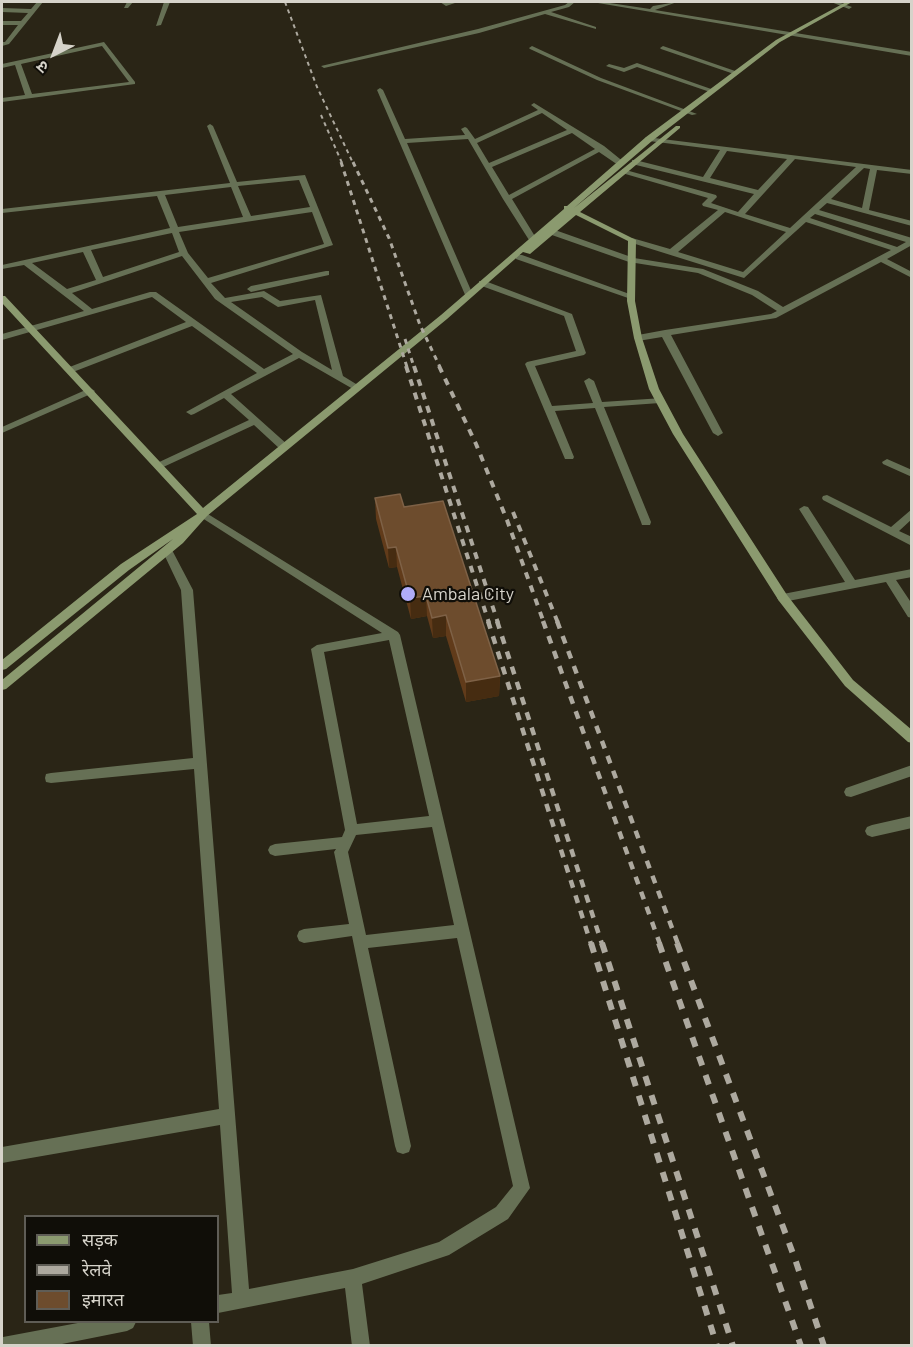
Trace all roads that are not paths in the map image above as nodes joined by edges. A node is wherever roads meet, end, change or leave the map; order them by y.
1 (40, 2) edge
2 (167, 2) edge
3 (443, 2) edge
4 (455, 2) edge
5 (572, 2) edge
6 (595, 2) edge
7 (625, 2) edge
8 (674, 2) edge
9 (834, 2) edge
10 (859, 2) edge
11 (847, 4) edge
12 (618, 5) junction
13 (2, 10) edge
14 (651, 10) junction
15 (32, 11) junction
16 (544, 12) junction
17 (2, 23) edge
18 (22, 23) junction
19 (158, 25) dead end
20 (594, 28) dead end
21 (791, 33) junction
22 (801, 34) junction
23 (2, 44) edge
24 (532, 48) dead end
25 (663, 48) dead end
26 (912, 54) edge
27 (18, 64) junction
28 (2, 66) edge
29 (324, 66) dead end
30 (609, 66) dead end
31 (736, 73) junction
32 (380, 90) dead end
33 (712, 91) junction
34 (29, 96) junction
35 (2, 100) edge
36 (534, 105) dead end
37 (542, 111) junction
38 (686, 111) junction
39 (694, 114) junction
40 (210, 126) dead end
41 (465, 129) dead end
42 (573, 130) junction
43 (471, 139) junction
44 (649, 139) junction
45 (402, 141) junction
46 (661, 141) junction
47 (601, 148) junction
48 (724, 150) junction
49 (792, 158) junction
50 (635, 162) junction
51 (621, 163) junction
52 (488, 166) junction
53 (862, 166) junction
54 (874, 168) junction
55 (625, 171) junction
56 (912, 172) edge
57 (705, 180) junction
58 (234, 184) junction
59 (160, 193) junction
60 (759, 193) junction
61 (507, 199) junction
62 (825, 200) junction
63 (313, 208) junction
64 (724, 209) junction
65 (572, 210) junction
66 (2, 211) edge
67 (813, 211) junction
68 (865, 211) junction
69 (740, 214) junction
70 (248, 219) junction
71 (805, 219) junction
72 (912, 224) edge
73 (174, 230) junction
74 (791, 231) junction
75 (552, 232) junction
76 (532, 238) junction
77 (633, 240) junction
78 (912, 242) edge
79 (86, 249) junction
80 (899, 250) junction
81 (184, 253) junction
82 (671, 253) junction
83 (519, 257) junction
84 (882, 259) junction
85 (632, 260) junction
86 (26, 262) junction
87 (2, 267) edge
88 (326, 273) dead end
89 (912, 276) edge
90 (101, 281) junction
91 (206, 282) junction
92 (484, 282) junction
93 (67, 292) junction
94 (469, 295) junction
95 (631, 296) junction
96 (2, 298) edge
97 (221, 299) junction
98 (783, 311) junction
99 (91, 312) junction
100 (193, 322) junction
101 (33, 329) junction
102 (665, 333) junction
103 (2, 337) edge
104 (638, 338) junction
105 (299, 354) junction
106 (70, 370) junction
107 (264, 373) junction
108 (339, 378) junction
109 (589, 381) dead end
110 (356, 387) junction
111 (90, 391) junction
112 (225, 394) junction
113 (660, 400) junction
114 (598, 405) junction
115 (549, 409) junction
116 (191, 412) dead end
117 (255, 421) junction
118 (2, 430) edge
119 (718, 433) dead end
120 (284, 447) junction
121 (569, 457) dead end
122 (887, 462) dead end
123 (159, 466) junction
124 (912, 474) edge
125 (827, 498) dead end
126 (804, 509) dead end
127 (912, 512) edge
128 (203, 514) junction
129 (646, 522) dead end
130 (891, 532) junction
131 (912, 542) edge
132 (167, 550) junction
133 (912, 573) edge
134 (888, 578) junction
135 (852, 584) junction
136 (783, 598) junction
137 (912, 614) edge
138 (394, 635) junction
139 (2, 666) edge
140 (2, 686) edge
141 (912, 738) edge
142 (200, 763) junction
143 (912, 770) edge
144 (51, 778) dead end
145 (851, 792) dead end
146 (437, 821) junction
147 (912, 822) edge
148 (872, 831) dead end
149 (349, 836) junction
150 (275, 850) dead end
151 (463, 931) junction
152 (304, 936) dead end
153 (358, 936) junction
154 (227, 1116) junction
155 (403, 1146) dead end
156 (2, 1155) edge
157 (353, 1278) junction
158 (241, 1300) junction
159 (219, 1304) edge
160 (123, 1323) edge
161 (200, 1323) edge
162 (3, 1346) edge
163 (202, 1346) edge
164 (361, 1346) edge

1 - 15 street
2 - 19 street
3 - 4 street
5 - 16 street
6 - 12 street
7 - 12 street
8 - 14 street
9 - 11 street
10 - 11 main road
11 - 21 main road
11 - 22 main road
12 - 14 street
13 - 15 street
14 - 21 street
15 - 18 street
16 - 20 street
16 - 29 street
17 - 18 street
18 - 23 street
21 - 22 street
21 - 31 main road
22 - 26 street
22 - 39 main road
24 - 38 street
25 - 31 street
27 - 28 street
27 - 34 street
27 - 34 street
30 - 33 street
31 - 33 main road
32 - 45 street
33 - 38 main road
34 - 35 street
36 - 37 street
37 - 42 street
37 - 43 street
38 - 39 street
38 - 44 main road
39 - 46 main road
40 - 58 street
41 - 43 street
42 - 47 street
42 - 52 street
43 - 45 street
43 - 52 street
44 - 46 street
44 - 51 main road
45 - 94 street
46 - 48 street
46 - 50 main road
47 - 51 street
47 - 61 street
48 - 49 street
48 - 57 street
49 - 53 street
49 - 60 street
50 - 55 main road
50 - 57 street
51 - 65 main road
52 - 61 street
53 - 54 street
53 - 62 street
54 - 56 street
54 - 68 street
55 - 64 street
55 - 65 main road
57 - 60 street
58 - 59 street
58 - 63 street
58 - 70 street
59 - 66 street
59 - 73 street
60 - 69 street
61 - 76 street
62 - 67 street
62 - 68 street
63 - 70 street
63 - 91 street
64 - 69 street
64 - 82 street
65 - 75 main road
65 - 76 main road
65 - 77 main road
67 - 71 street
67 - 78 street
68 - 72 street
69 - 74 street
70 - 73 street
71 - 74 street
71 - 80 street
73 - 79 street
73 - 81 street
74 - 82 street
75 - 83 main road
75 - 85 street
76 - 92 main road
77 - 82 street
77 - 85 main road
78 - 80 street
79 - 86 street
79 - 90 street
80 - 84 street
81 - 90 street
81 - 91 street
83 - 92 main road
83 - 95 street
84 - 89 street
84 - 98 street
85 - 95 main road
85 - 98 street
86 - 87 street
86 - 93 street
88 - 97 street
90 - 93 street
91 - 97 street
92 - 94 main road
92 - 115 street
93 - 99 street
94 - 110 main road
95 - 104 main road
96 - 101 main road
97 - 105 street
97 - 108 street
98 - 102 street
99 - 100 street
99 - 101 street
100 - 106 street
100 - 107 street
101 - 103 street
101 - 106 main road
102 - 104 street
102 - 119 street
104 - 113 main road
105 - 107 street
105 - 108 street
106 - 111 main road
107 - 112 street
108 - 110 street
109 - 114 street
110 - 120 main road
111 - 118 street
111 - 123 main road
112 - 116 street
112 - 117 street
113 - 114 street
113 - 136 main road
114 - 115 street
114 - 129 street
115 - 121 street
117 - 120 street
117 - 123 street
120 - 128 main road
122 - 124 street
123 - 128 main road
125 - 130 street
126 - 135 street
127 - 130 street
128 - 132 main road
128 - 138 street
128 - 139 main road
130 - 131 street
132 - 140 main road
132 - 142 street
133 - 134 street
134 - 135 street
134 - 137 street
135 - 136 street
136 - 141 main road
138 - 146 street
138 - 149 street
142 - 144 street
142 - 154 street
143 - 145 street
146 - 149 street
146 - 151 street
147 - 148 street
149 - 150 street
149 - 153 street
151 - 153 street
151 - 157 street
152 - 153 street
153 - 155 street
154 - 156 street
154 - 158 street
157 - 158 street
157 - 164 street
158 - 159 street
160 - 162 street
161 - 163 street

